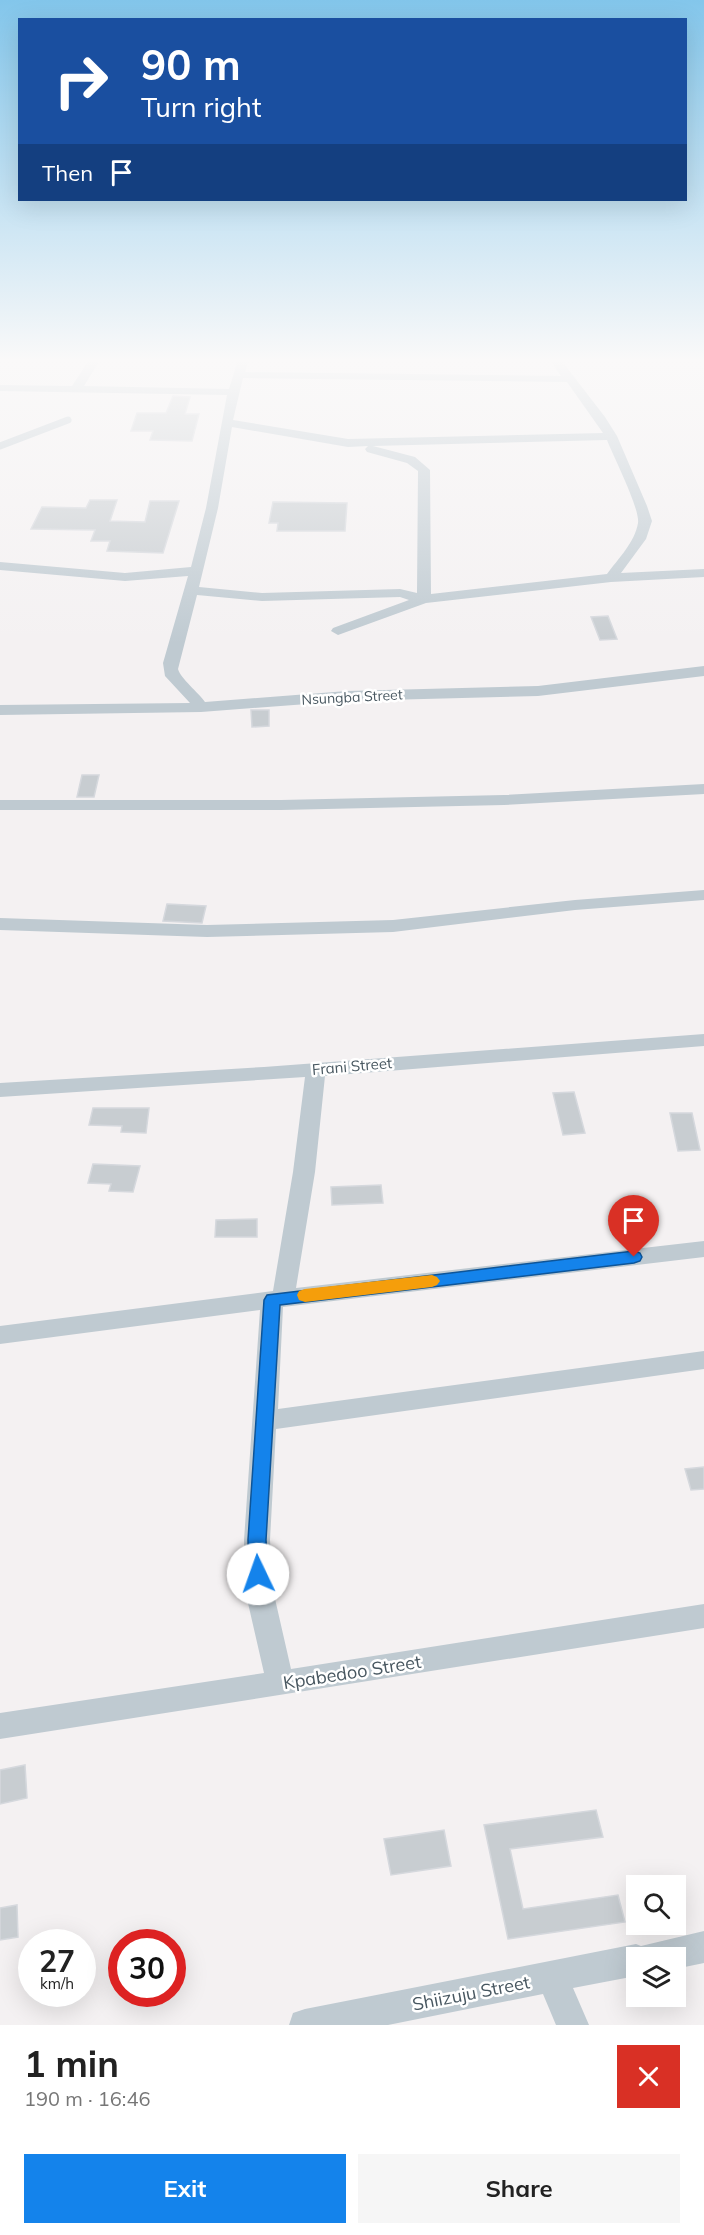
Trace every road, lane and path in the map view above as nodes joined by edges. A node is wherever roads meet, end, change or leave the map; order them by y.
1 (222, 454) edge
2 (391, 454) edge
3 (619, 454) edge
4 (0, 566) edge
5 (198, 570) junction
6 (704, 573) edge
7 (611, 578) junction
8 (191, 590) junction
9 (424, 598) junction
10 (338, 632) dead end
11 (704, 671) edge
12 (201, 707) junction
13 (0, 710) edge
14 (704, 789) edge
15 (0, 805) edge
16 (704, 895) edge
17 (0, 924) edge
18 (704, 1040) edge
19 (316, 1069) junction
20 (0, 1090) edge
21 (704, 1249) edge
22 (278, 1299) junction
23 (0, 1335) edge
24 (704, 1360) edge
25 (265, 1421) junction
26 (704, 1616) edge
27 (280, 1683) junction
28 (0, 1726) edge
29 (704, 1947) edge
30 (686, 1951) edge
31 (626, 1962) edge
32 (552, 1977) junction
33 (305, 2025) edge
34 (573, 2025) edge

1 - 5 street
2 - 9 street
3 - 7 street
4 - 5 street
5 - 8 street
6 - 7 street
7 - 9 street
8 - 9 street
8 - 12 street
9 - 10 street
11 - 12 street, Nsungba Street
12 - 13 street, Nsungba Street
14 - 15 street
16 - 17 street
18 - 19 street, Frani Street
19 - 20 street, Frani Street
19 - 22 street
21 - 22 street
22 - 23 street
22 - 25 street
24 - 25 street
25 - 27 street
26 - 27 street, Kpabedoo Street
27 - 28 street, Kpabedoo Street
29 - 30 street
31 - 32 street, Shiizuju Street
32 - 33 street, Shiizuju Street
32 - 34 street

